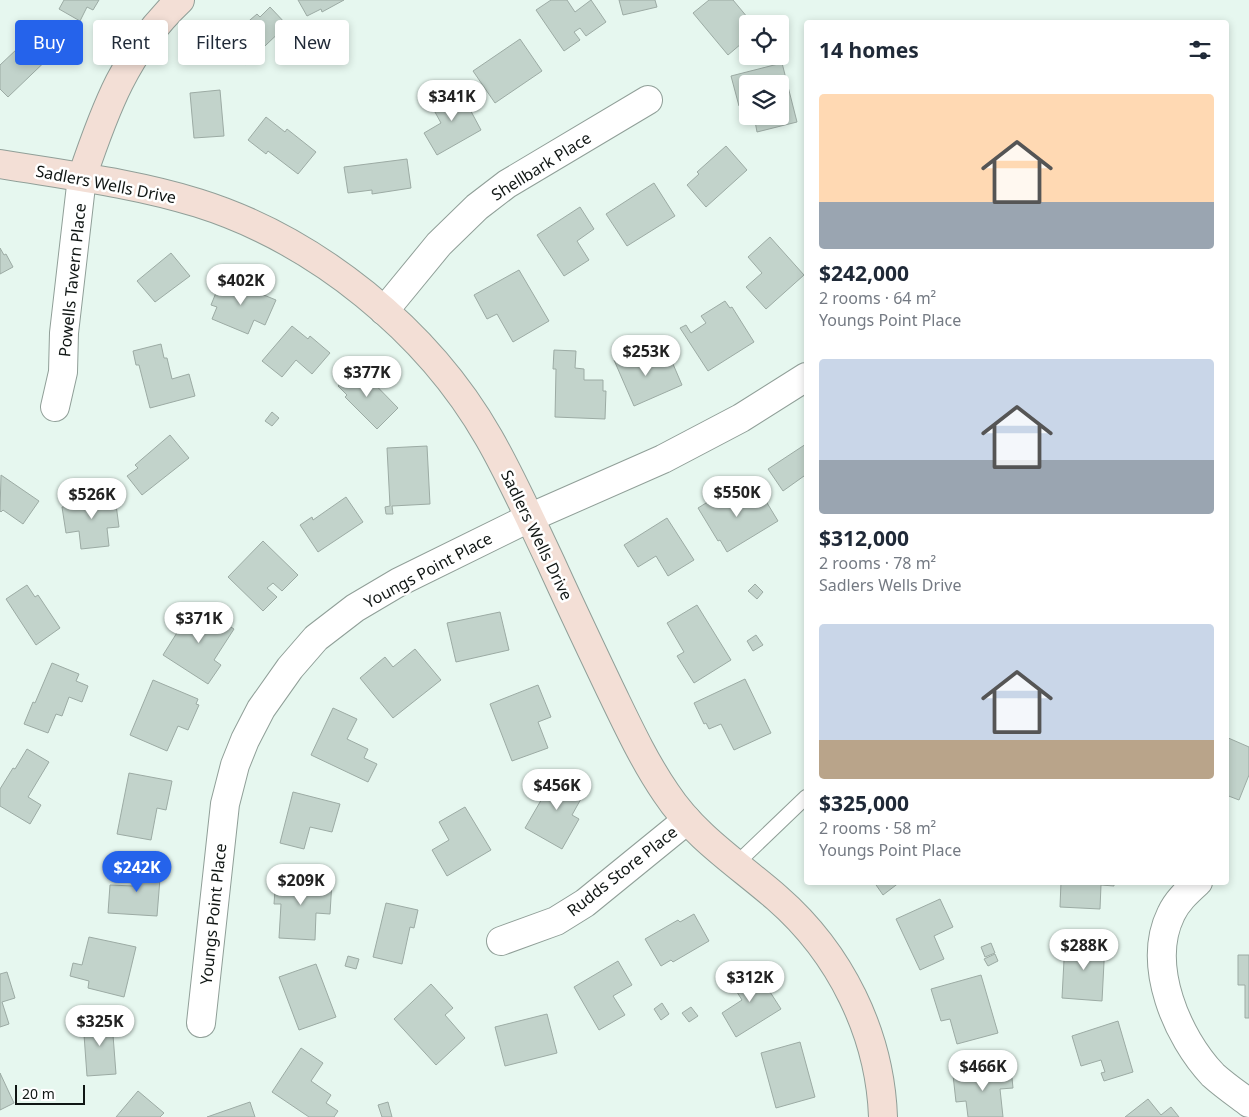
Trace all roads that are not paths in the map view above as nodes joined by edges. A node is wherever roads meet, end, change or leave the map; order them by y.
1 (180, 0) edge
2 (648, 100) dead end
3 (0, 164) edge
4 (82, 177) junction
5 (384, 311) junction
6 (804, 378) edge
7 (55, 407) dead end
8 (529, 518) junction
9 (804, 799) edge
10 (687, 820) junction
11 (736, 865) junction
12 (1195, 885) edge
13 (501, 941) dead end
14 (201, 1023) dead end
15 (1249, 1103) edge
16 (883, 1117) edge

1 - 4 street, Powells Tavern Place
2 - 5 street, Shellbark Place
3 - 4 street, Sadlers Wells Drive
4 - 5 street, Sadlers Wells Drive
4 - 7 street, Powells Tavern Place
5 - 8 street, Sadlers Wells Drive
6 - 8 street, Youngs Point Place
8 - 10 street, Sadlers Wells Drive
8 - 14 street, Youngs Point Place
9 - 11 lane
10 - 11 street, Sadlers Wells Drive
10 - 13 street, Rudds Store Place
11 - 16 street, Sadlers Wells Drive
12 - 15 street

